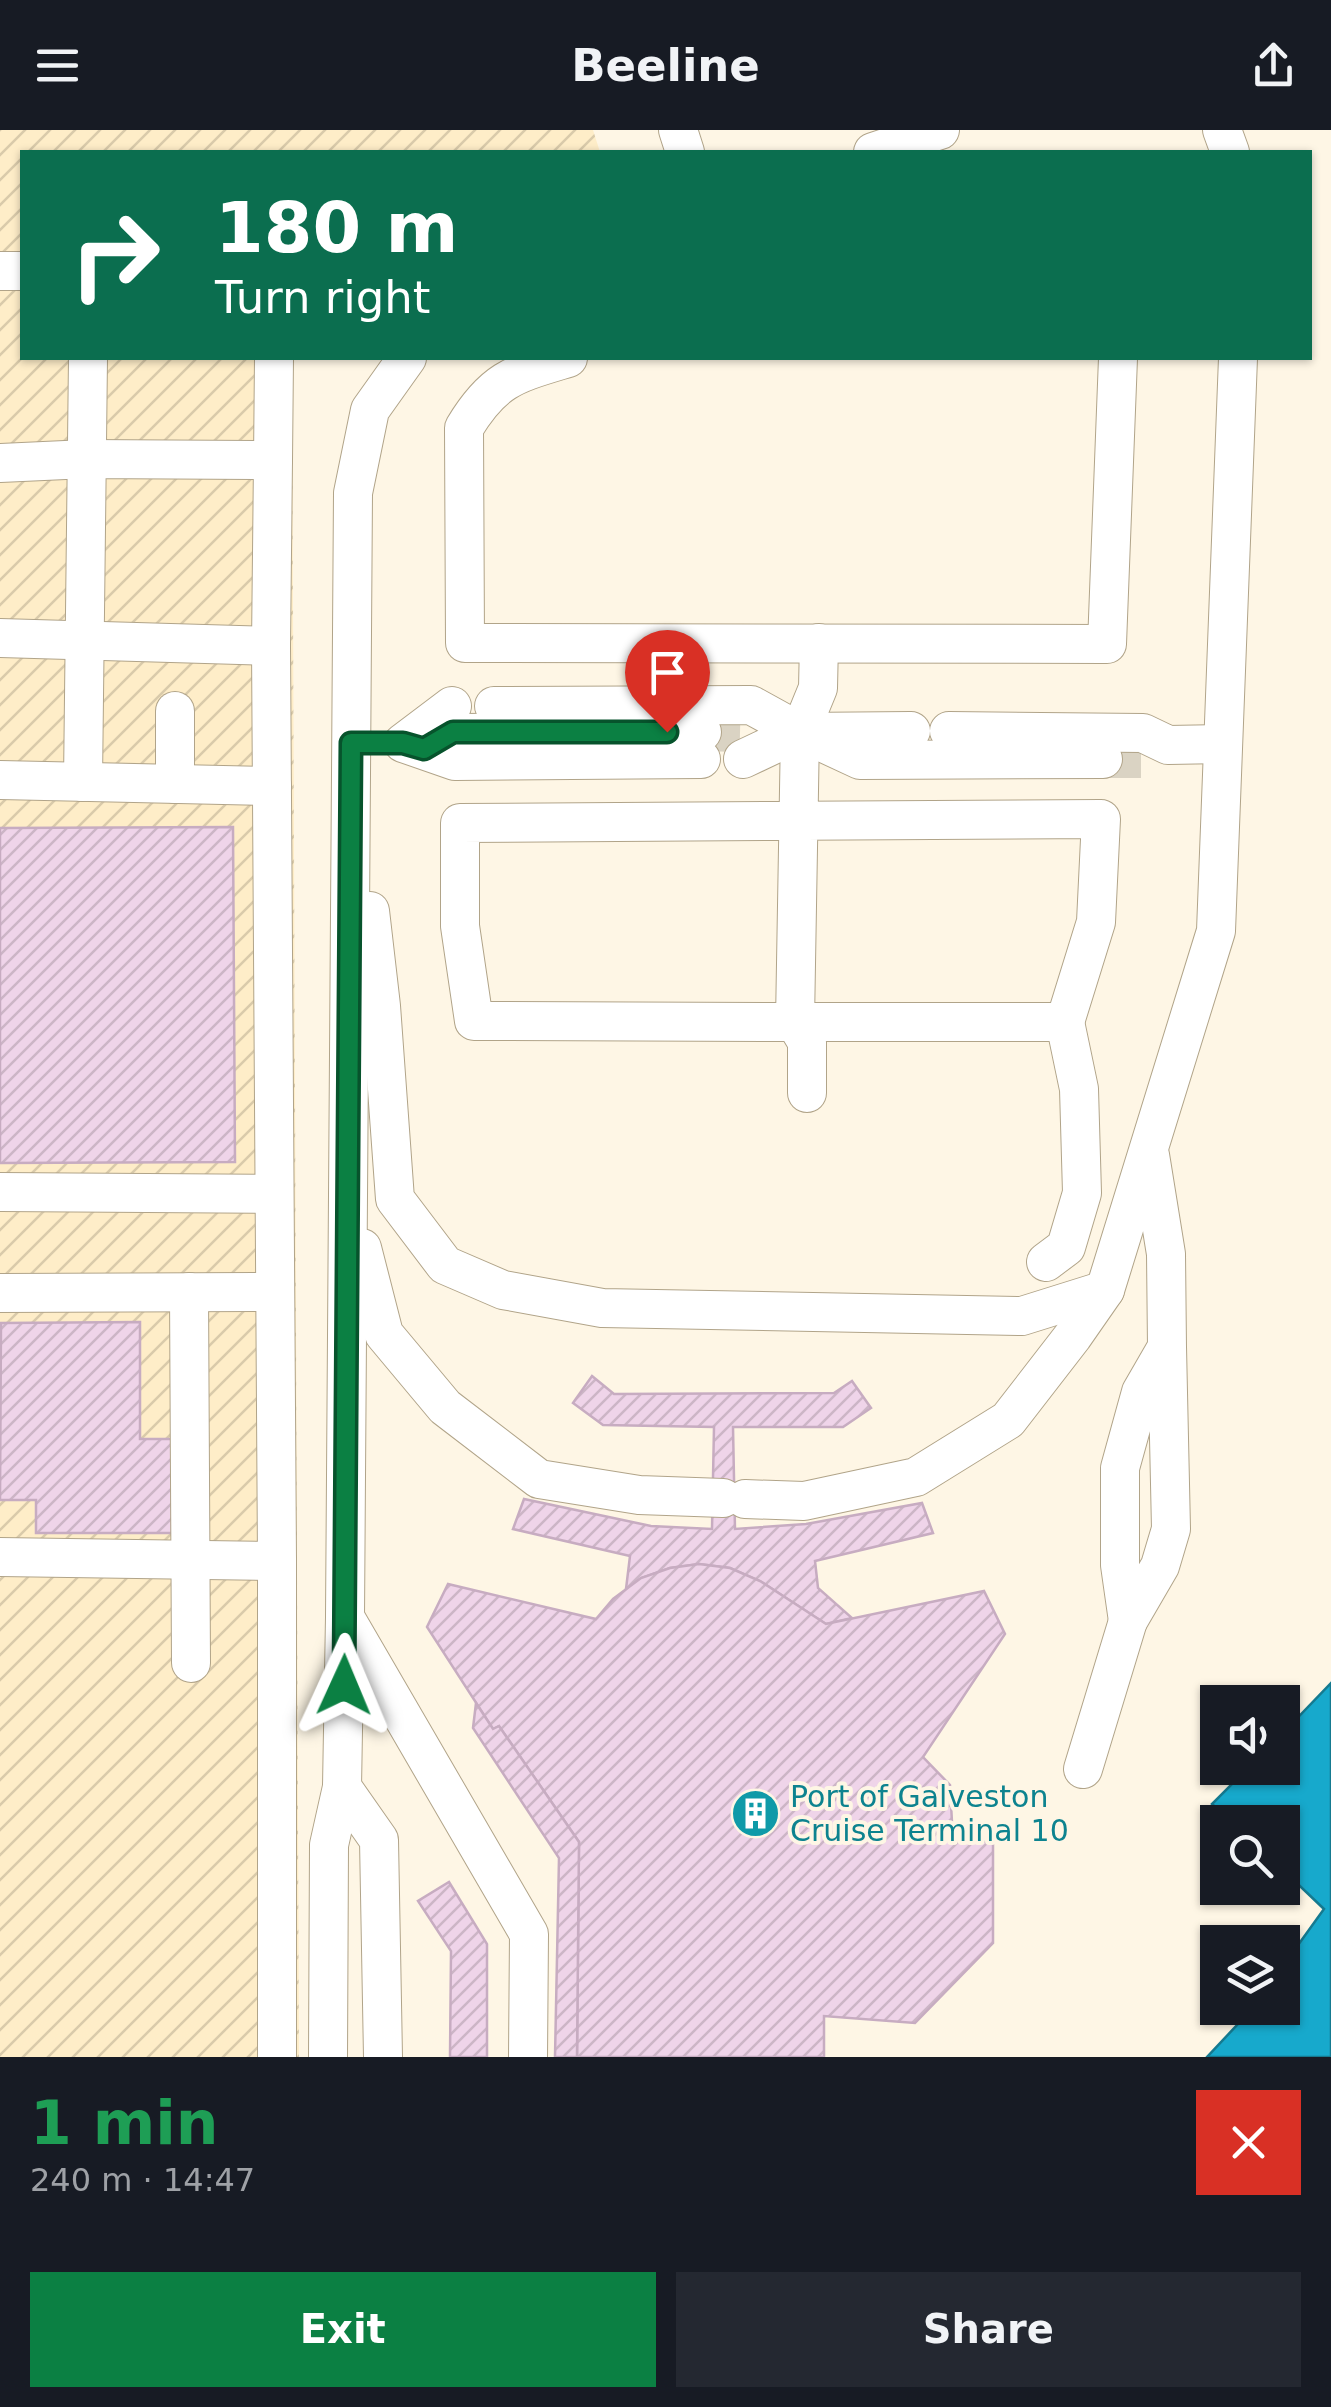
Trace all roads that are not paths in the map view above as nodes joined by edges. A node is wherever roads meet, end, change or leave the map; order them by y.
1 (940, 130) edge
2 (879, 150) edge
3 (88, 360) edge
4 (274, 360) edge
5 (406, 360) edge
6 (561, 360) edge
7 (1118, 360) edge
8 (1238, 360) edge
9 (88, 459) junction
10 (273, 460) junction
11 (0, 463) edge
12 (0, 638) edge
13 (87, 640) junction
14 (819, 643) junction
15 (271, 646) junction
16 (452, 706) dead end
17 (494, 706) dead end
18 (175, 710) dead end
19 (911, 731) dead end
20 (949, 731) dead end
21 (800, 732) junction
22 (351, 743) junction
23 (1224, 744) junction
24 (414, 746) junction
25 (702, 746) tunnel mouth
26 (743, 746) tunnel mouth
27 (1103, 759) tunnel mouth
28 (0, 780) edge
29 (83, 782) junction
30 (175, 784) junction
31 (272, 786) junction
32 (799, 820) junction
33 (351, 833) junction
34 (795, 1022) junction
35 (1065, 1022) junction
36 (794, 1093) dead end
37 (1149, 1148) junction
38 (0, 1192) edge
39 (274, 1194) junction
40 (348, 1195) junction
41 (1046, 1262) dead end
42 (1105, 1290) junction
43 (189, 1292) junction
44 (275, 1292) junction
45 (0, 1293) edge
46 (1167, 1347) junction
47 (0, 1557) edge
48 (192, 1560) junction
49 (277, 1560) junction
50 (345, 1617) junction
51 (1128, 1622) junction
52 (191, 1663) dead end
53 (1082, 1769) dead end
54 (342, 1787) junction
55 (277, 2057) edge
56 (328, 2057) edge
57 (383, 2057) edge
58 (528, 2057) edge

1 - 2 street
3 - 9 street
4 - 10 street
5 - 22 street
6 - 14 street
7 - 14 street
8 - 23 street
9 - 10 street
9 - 11 street
9 - 13 street
10 - 15 street
12 - 13 street
13 - 15 street
13 - 29 street
14 - 21 street
15 - 31 street
16 - 24 street
17 - 21 street
18 - 30 street
19 - 21 street
20 - 23 street
21 - 26 street
21 - 27 street
21 - 32 street
22 - 24 street
22 - 33 street
23 - 37 street
24 - 25 street
28 - 29 street
29 - 30 street
30 - 31 street
31 - 39 street
32 - 34 street
32 - 34 street
32 - 35 street
33 - 40 street
33 - 42 street
34 - 35 street
34 - 36 street
35 - 41 street
37 - 42 street
37 - 46 street
38 - 39 street
39 - 44 street
40 - 42 street
40 - 50 street
43 - 44 street
43 - 45 street
43 - 48 street
44 - 49 street
46 - 51 street
46 - 51 street
47 - 48 street
48 - 49 street
48 - 52 street
49 - 55 street
50 - 54 street
50 - 58 street
51 - 53 street
54 - 56 street
54 - 57 street

